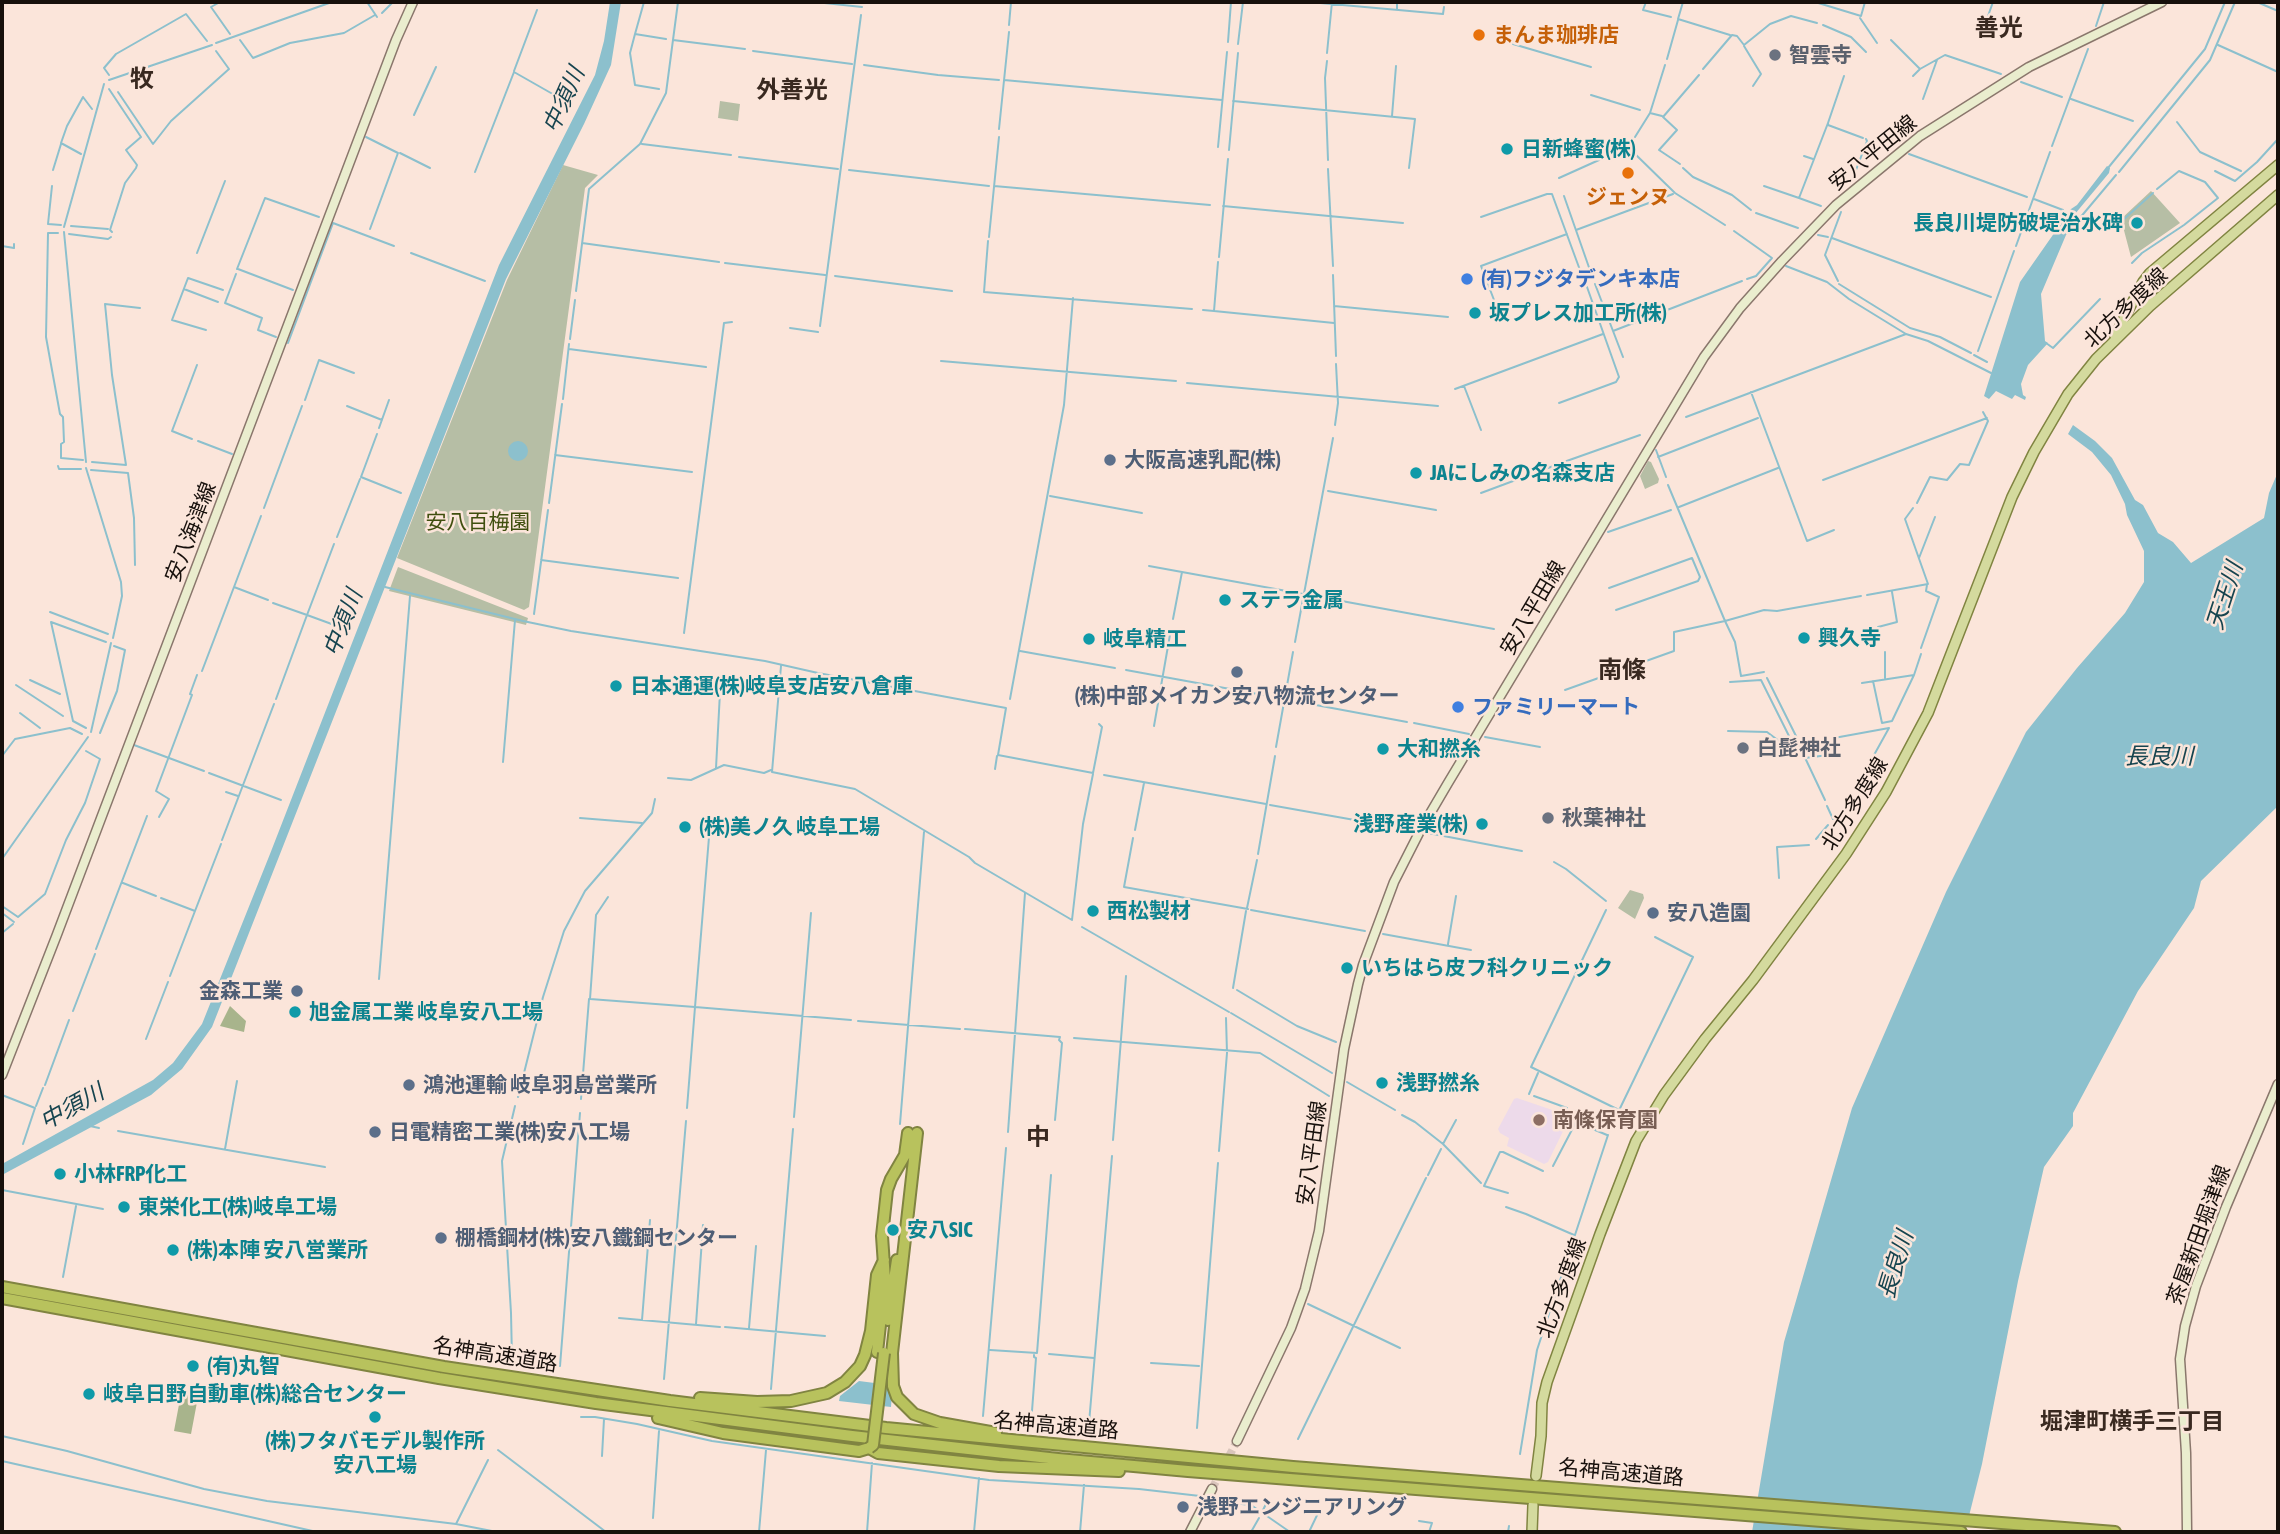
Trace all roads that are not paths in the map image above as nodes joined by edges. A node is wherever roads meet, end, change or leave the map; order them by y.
1 (412, 2) edge
2 (2162, 2) edge
3 (2278, 165) edge
4 (2278, 195) edge
5 (2160, 264) junction
6 (2150, 306) junction
7 (2096, 359) junction
8 (2, 1075) edge
9 (2278, 1084) edge
10 (908, 1224) junction
11 (884, 1260) junction
12 (2, 1287) edge
13 (2, 1298) edge
14 (880, 1352) junction
15 (439, 1378) junction
16 (571, 1387) junction
17 (1237, 1441) tunnel mouth
18 (869, 1448) junction
19 (1183, 1457) junction
20 (1188, 1471) junction
21 (1536, 1476) dead end
22 (1212, 1489) tunnel mouth
23 (1533, 1505) dead end
24 (2187, 1530) dead end
25 (1190, 1532) edge
26 (1532, 1532) edge
27 (1961, 1532) edge
28 (2115, 1532) edge

1 - 8 main road, 安八海津線
2 - 17 main road, 安八平田線
3 - 5 main road
4 - 6 main road, 北方多度線
5 - 6 main road
5 - 7 main road
6 - 7 main road, 北方多度線
7 - 21 main road, 北方多度線
9 - 24 main road, 茶屋新田堀津線
10 - 11 highway
10 - 14 highway
10 - 19 highway
11 - 14 highway
11 - 16 highway
12 - 16 highway, 名神高速道路
13 - 15 highway, 名神高速道路
14 - 18 highway
15 - 18 highway
15 - 20 highway, 名神高速道路
16 - 19 highway, 名神高速道路
18 - 20 highway
19 - 28 highway, 名神高速道路
20 - 27 highway, 名神高速道路
22 - 25 main road
23 - 26 main road

